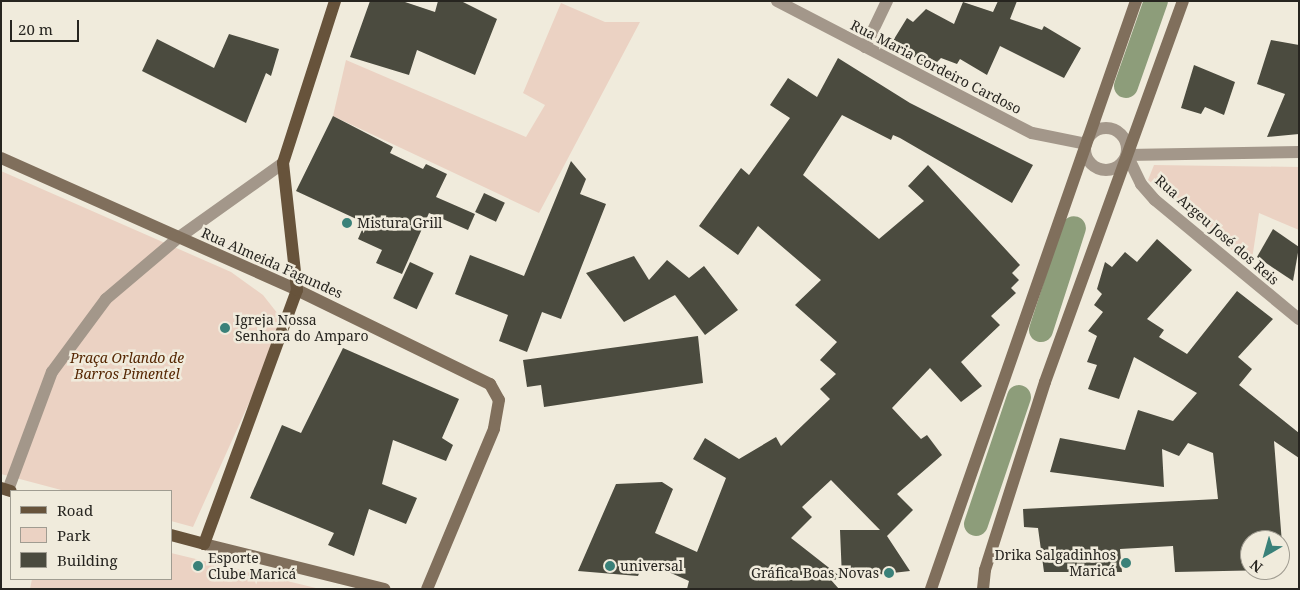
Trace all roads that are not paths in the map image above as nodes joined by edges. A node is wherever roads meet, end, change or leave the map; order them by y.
1 (335, 1) edge
2 (777, 1) edge
3 (887, 1) edge
4 (1136, 1) edge
5 (1183, 1) edge
6 (865, 47) junction
7 (1086, 144) junction
8 (1299, 152) edge
9 (1127, 155) junction
10 (1, 158) edge
11 (283, 163) junction
12 (178, 238) junction
13 (297, 290) junction
14 (1299, 319) edge
15 (7, 490) edge
16 (172, 534) edge
17 (204, 544) junction
18 (384, 589) edge
19 (427, 589) edge
20 (931, 589) edge
21 (983, 589) edge

1 - 11 main road
2 - 6 street, Rua Maria Cordeiro Cardoso
3 - 6 street
4 - 7 street
5 - 9 street
6 - 7 street, Rua Maria Cordeiro Cardoso
7 - 9 street
7 - 9 street
7 - 20 street
8 - 9 street
9 - 14 street, Rua Argeu José dos Reis
9 - 21 street
10 - 12 street, Rua Almeida Fagundes
11 - 12 street
11 - 13 main road
12 - 13 street, Rua Almeida Fagundes
12 - 15 street
13 - 17 main road
13 - 19 street, Rua Almeida Fagundes
16 - 17 main road
17 - 18 street

